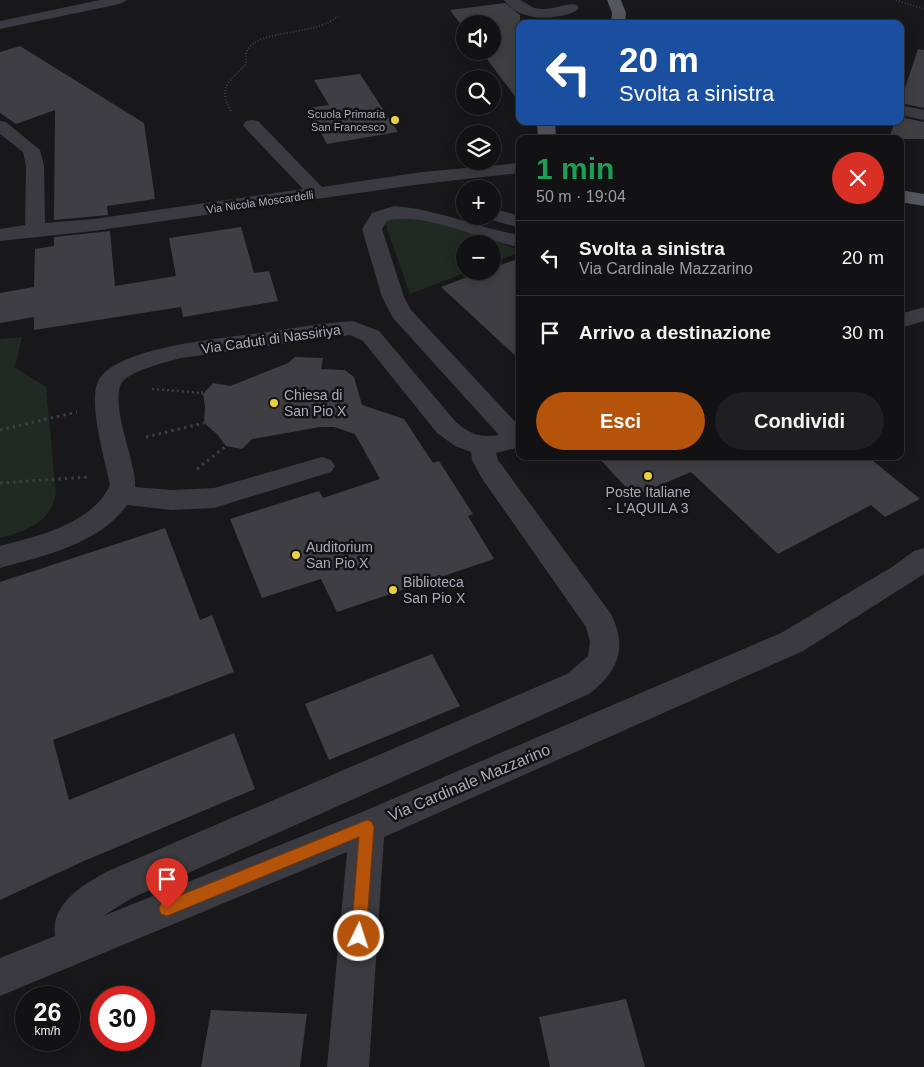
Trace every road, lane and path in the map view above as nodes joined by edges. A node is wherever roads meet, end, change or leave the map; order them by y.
1 (120, 0) edge
2 (511, 0) edge
3 (614, 0) edge
4 (896, 0) edge
5 (572, 8) dead end
6 (924, 9) edge
7 (338, 16) dead end
8 (618, 20) edge
9 (0, 25) edge
10 (904, 111) edge
11 (924, 115) edge
12 (252, 125) joint
13 (0, 126) edge
14 (516, 169) edge
15 (318, 194) junction
16 (904, 197) edge
17 (924, 200) edge
18 (501, 217) edge
19 (516, 221) edge
20 (35, 230) junction
21 (0, 235) edge
22 (516, 240) edge
23 (924, 314) edge
24 (904, 321) edge
25 (169, 391) dead end
26 (203, 394) dead end
27 (107, 406) junction
28 (204, 423) dead end
29 (0, 430) edge
30 (166, 432) dead end
31 (516, 436) edge
32 (516, 440) edge
33 (226, 446) dead end
34 (482, 446) junction
35 (322, 466) dead end
36 (196, 470) dead end
37 (0, 483) edge
38 (121, 485) junction
39 (0, 557) edge
40 (924, 559) edge
41 (367, 827) junction
42 (76, 946) junction
43 (0, 977) edge
44 (348, 1067) edge

1 - 9 street
2 - 5 street
3 - 8 main road
4 - 6 path
7 - 12 path
10 - 11 street
12 - 15 street
13 - 20 street
14 - 15 street, Via Nicola Moscardelli
15 - 20 street, Via Nicola Moscardelli
16 - 17 main road
18 - 19 street
20 - 21 street, Via Nicola Moscardelli
22 - 31 street
23 - 24 street
25 - 26 path
27 - 29 path
27 - 34 street, Via Caduti di Nassiriya
27 - 38 street, Via Caduti di Nassiriya
28 - 30 path
32 - 34 street, Via Caduti di Nassiriya
33 - 36 path
34 - 42 street
35 - 38 street
37 - 38 path
38 - 39 street
40 - 41 street, Via Cardinale Mazzarino
41 - 42 street, Via Cardinale Mazzarino
41 - 44 street
42 - 43 street, Via Cardinale Mazzarino

